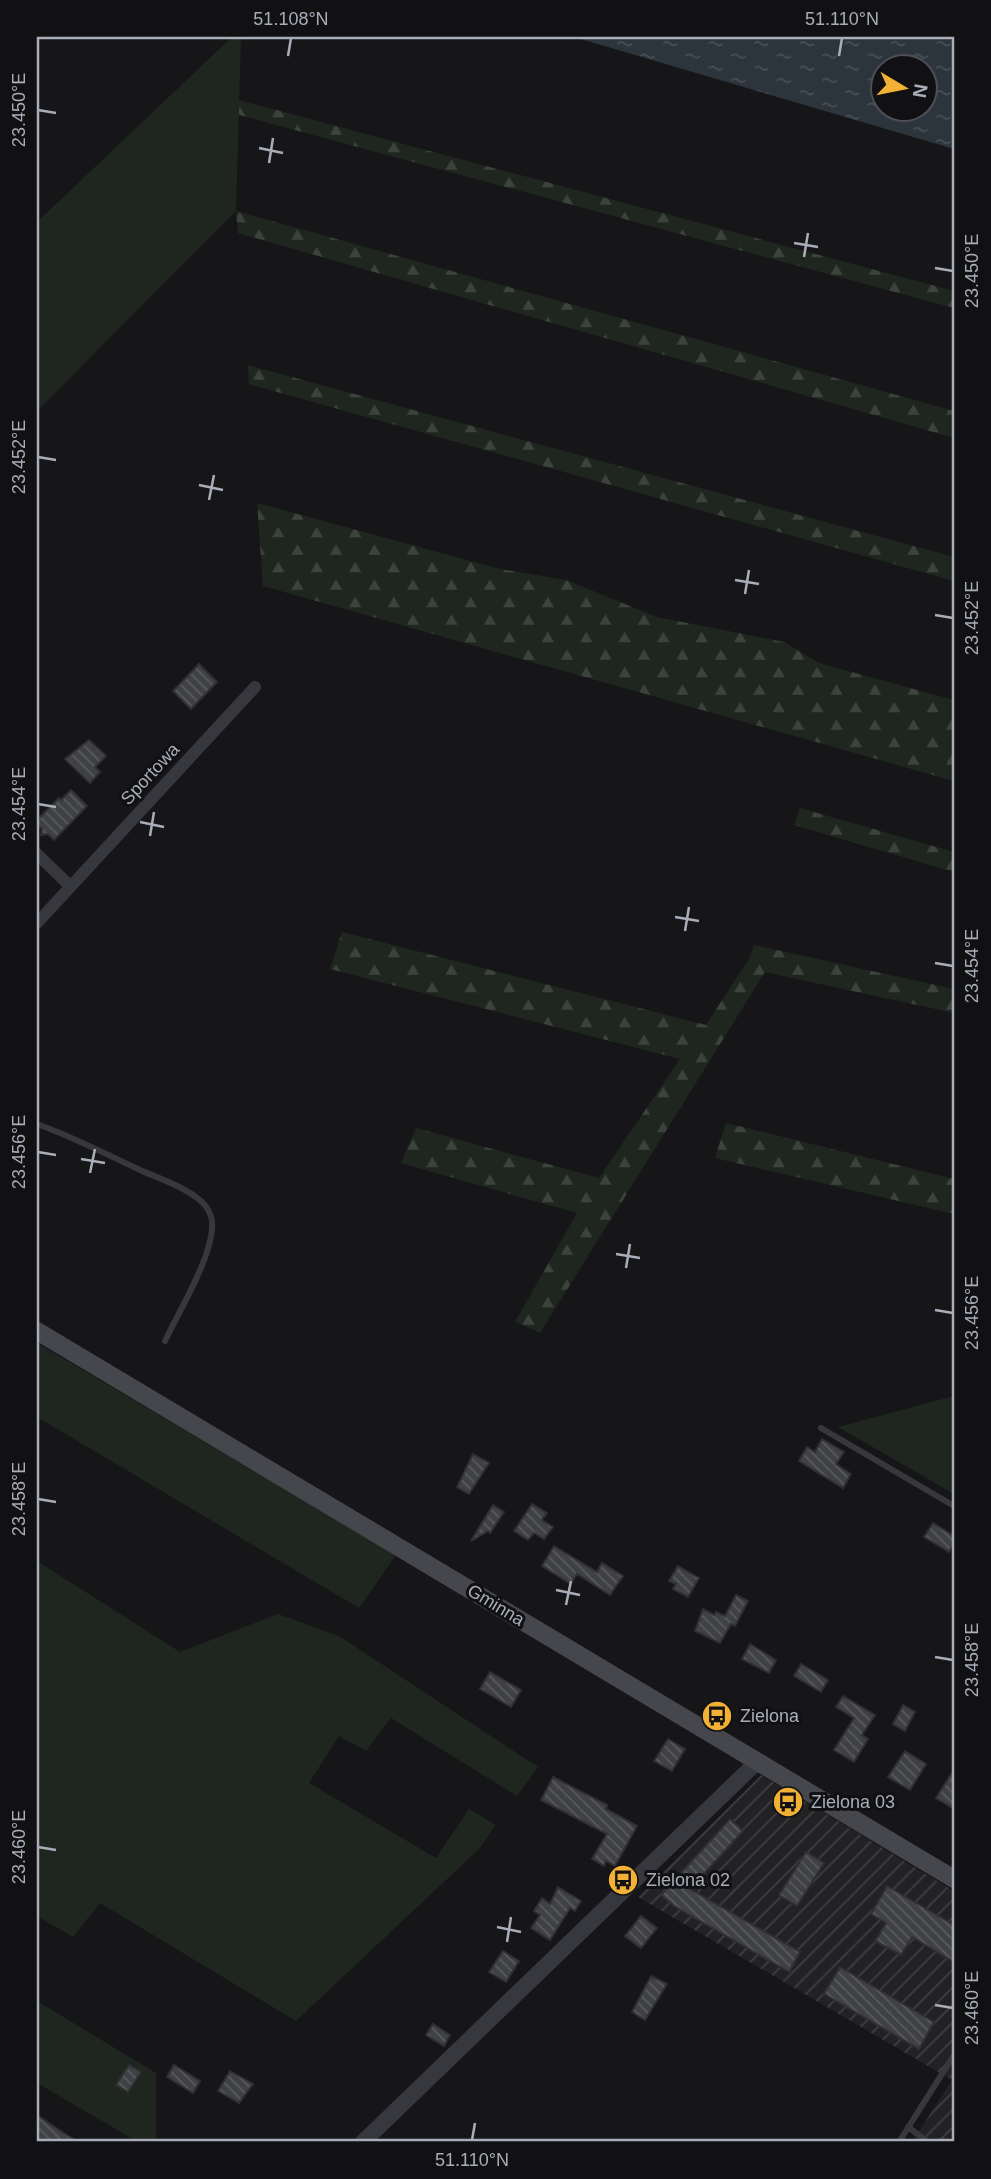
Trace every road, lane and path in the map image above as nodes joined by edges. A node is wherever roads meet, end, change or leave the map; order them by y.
1 (255, 687) dead end
2 (37, 853) edge
3 (70, 886) junction
4 (37, 923) edge
5 (37, 1124) edge
6 (37, 1331) edge
7 (165, 1341) dead end
8 (821, 1428) dead end
9 (954, 1506) edge
10 (758, 1761) junction
11 (954, 1879) edge
12 (954, 2055) edge
13 (908, 2127) junction
14 (363, 2142) edge
15 (899, 2142) edge
16 (928, 2142) edge

1 - 3 street, Sportowa
2 - 3 street
3 - 4 street, Sportowa
5 - 7 lane
6 - 10 main road, Gminna
8 - 9 lane
10 - 11 main road, Gminna
10 - 14 street
12 - 13 lane
13 - 15 lane
13 - 16 lane

